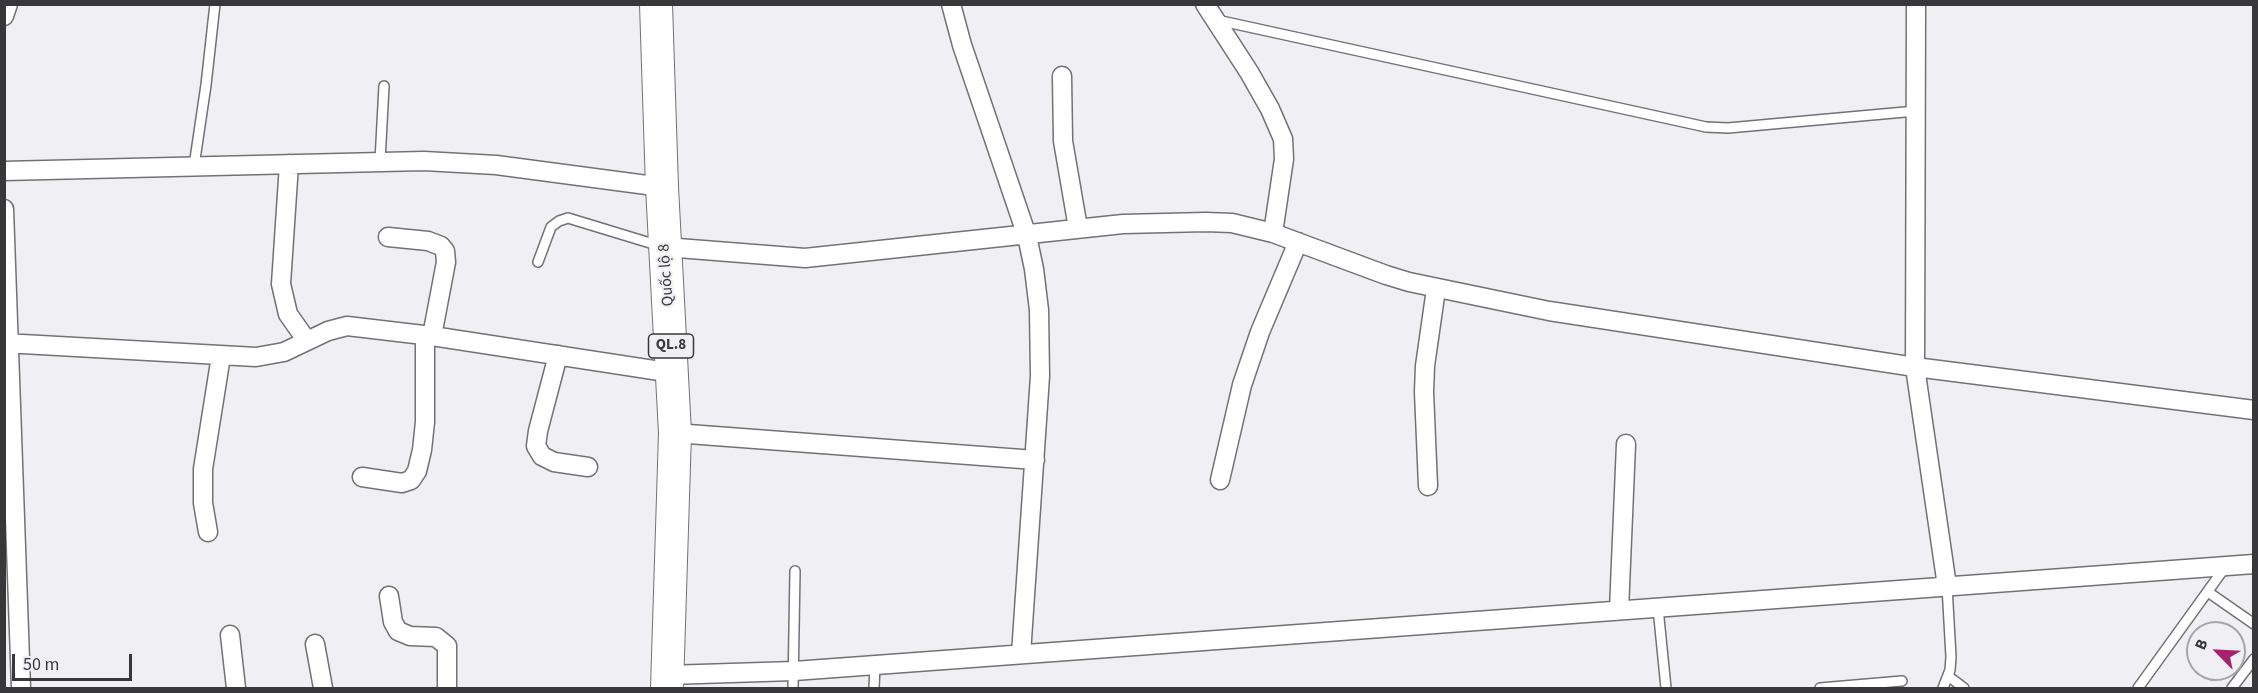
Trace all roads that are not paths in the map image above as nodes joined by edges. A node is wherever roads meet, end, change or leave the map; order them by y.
1 (8, 4) edge
2 (215, 4) edge
3 (656, 4) edge
4 (951, 4) edge
5 (1916, 4) edge
6 (1210, 12) edge
7 (4, 16) edge
8 (1062, 76) dead end
9 (384, 86) dead end
10 (1916, 111) junction
11 (380, 161) junction
12 (289, 164) junction
13 (194, 166) junction
14 (4, 171) edge
15 (662, 187) junction
16 (4, 209) edge
17 (1078, 228) junction
18 (1273, 233) junction
19 (1027, 236) junction
20 (388, 237) dead end
21 (1298, 242) junction
22 (665, 247) junction
23 (538, 262) dead end
24 (1436, 289) junction
25 (428, 336) junction
26 (307, 341) junction
27 (7, 343) edge
28 (221, 356) junction
29 (558, 356) junction
30 (1915, 367) junction
31 (673, 373) junction
32 (2253, 410) edge
33 (675, 433) junction
34 (1626, 444) dead end
35 (1035, 460) junction
36 (588, 467) dead end
37 (9, 475) edge
38 (363, 477) dead end
39 (1220, 480) dead end
40 (1428, 486) dead end
41 (208, 532) dead end
42 (2253, 564) edge
43 (2226, 566) junction
44 (795, 571) dead end
45 (1947, 586) junction
46 (2208, 592) junction
47 (389, 596) dead end
48 (1658, 608) junction
49 (1619, 610) junction
50 (2253, 624) edge
51 (230, 635) dead end
52 (315, 644) dead end
53 (1021, 654) junction
54 (2253, 659) edge
55 (875, 665) junction
56 (1948, 676) junction
57 (794, 680) edge
58 (1902, 681) dead end
59 (668, 682) edge
60 (21, 688) edge
61 (236, 688) edge
62 (323, 688) edge
63 (447, 688) edge
64 (874, 688) edge
65 (1666, 688) edge
66 (1820, 688) edge
67 (1839, 688) edge
68 (1943, 688) edge
69 (1964, 688) edge
70 (2138, 688) edge
71 (2232, 688) edge

1 - 7 street
2 - 13 lane
3 - 15 highway, Quốc lộ 8 / QL.8
4 - 19 street
5 - 10 street
6 - 10 lane
6 - 18 street
8 - 17 street
9 - 11 lane
10 - 30 street
11 - 12 street
11 - 15 street
12 - 13 street
12 - 26 street
13 - 14 street
15 - 22 highway, Quốc lộ 8 / QL.8
16 - 27 street
17 - 18 street
17 - 19 street
18 - 21 street
19 - 22 street
19 - 35 street
20 - 25 street
21 - 24 street
21 - 39 street
22 - 23 lane
22 - 31 highway, Quốc lộ 8 / QL.8
24 - 30 street
24 - 40 street
25 - 26 street
25 - 29 street
25 - 38 street
26 - 28 street
27 - 28 street
27 - 37 street
28 - 41 street
29 - 31 street
29 - 36 street
30 - 32 street
30 - 45 street
31 - 33 highway, Quốc lộ 8 / QL.8
33 - 35 street
33 - 59 highway, Quốc lộ 8 / QL.8
34 - 49 street
35 - 53 street
37 - 60 street
42 - 43 street
43 - 45 street
43 - 46 lane
44 - 57 lane
45 - 48 street
45 - 56 lane
46 - 50 lane
46 - 70 lane
47 - 63 street
48 - 49 street
48 - 65 lane
49 - 53 street
51 - 61 street
52 - 62 street
53 - 55 street
54 - 71 lane
55 - 57 street
55 - 64 lane
56 - 68 lane
56 - 69 lane
57 - 59 street
58 - 67 lane
66 - 67 lane

